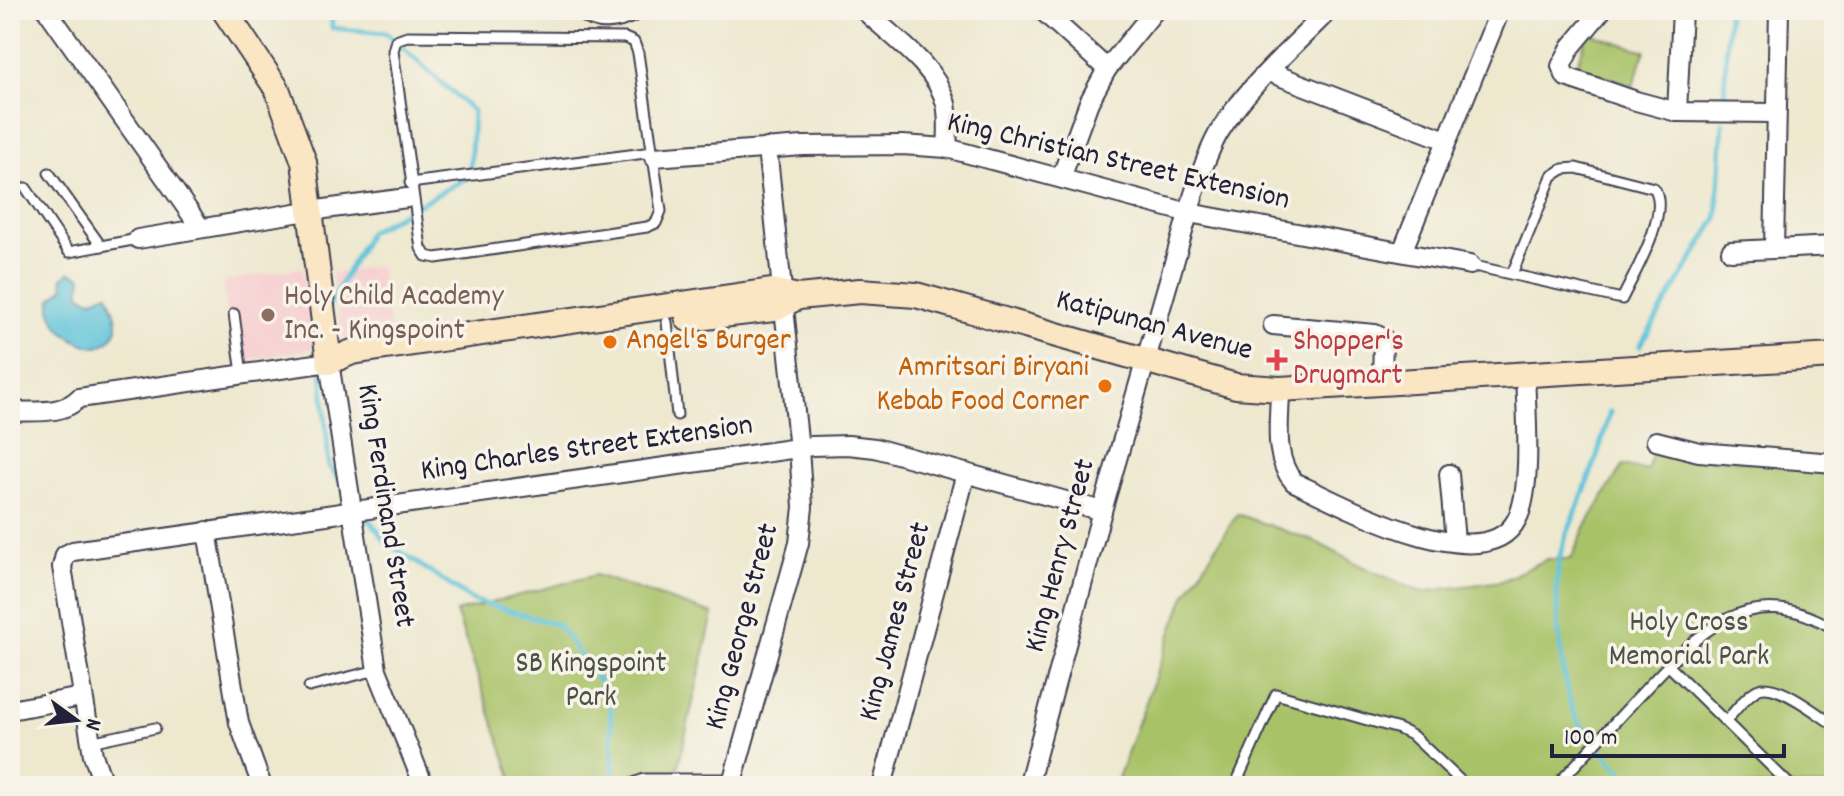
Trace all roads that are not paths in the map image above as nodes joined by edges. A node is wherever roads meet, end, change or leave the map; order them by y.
1 (47, 10) edge
2 (224, 10) edge
3 (582, 10) edge
4 (637, 10) edge
5 (864, 10) edge
6 (1042, 10) edge
7 (1155, 10) edge
8 (1329, 10) edge
9 (1500, 10) edge
10 (1602, 10) edge
11 (1682, 10) edge
12 (1779, 10) edge
13 (1107, 69) junction
14 (1269, 72) junction
15 (1677, 112) junction
16 (1776, 113) junction
17 (1446, 140) junction
18 (767, 148) junction
19 (947, 148) junction
20 (653, 155) junction
21 (49, 173) dead end
22 (1061, 178) junction
23 (26, 188) dead end
24 (410, 193) junction
25 (310, 210) junction
26 (1189, 213) junction
27 (200, 227) junction
28 (138, 239) joint
29 (101, 246) junction
30 (1834, 246) edge
31 (1774, 249) junction
32 (1731, 251) dead end
33 (1402, 252) junction
34 (1470, 265) joint
35 (1512, 274) junction
36 (787, 298) junction
37 (234, 314) dead end
38 (667, 322) junction
39 (1273, 325) dead end
40 (1834, 356) edge
41 (329, 362) junction
42 (1147, 362) junction
43 (242, 374) junction
44 (1525, 374) junction
45 (1382, 382) junction
46 (1280, 389) junction
47 (10, 412) edge
48 (677, 415) dead end
49 (1656, 441) dead end
50 (799, 449) junction
51 (1834, 463) edge
52 (966, 473) junction
53 (1449, 474) dead end
54 (353, 511) junction
55 (1102, 511) junction
56 (207, 531) junction
57 (1455, 541) junction
58 (1834, 629) edge
59 (1668, 665) junction
60 (377, 670) junction
61 (309, 687) dead end
62 (82, 697) junction
63 (10, 710) edge
64 (1726, 721) junction
65 (1834, 725) edge
66 (155, 728) dead end
67 (90, 742) junction
68 (732, 783) edge
69 (104, 786) edge
70 (262, 786) edge
71 (424, 786) edge
72 (626, 786) edge
73 (882, 786) edge
74 (1028, 786) edge
75 (1235, 786) edge
76 (1466, 786) edge
77 (1556, 786) edge
78 (1791, 786) edge

1 - 27 street
2 - 25 main road, King Ferdinand Street
3 - 4 street
5 - 19 street
6 - 13 street
7 - 13 street
8 - 14 street, King Henry Street
9 - 17 street
10 - 15 street
11 - 15 street
12 - 16 street
13 - 22 street
14 - 17 street
14 - 26 street, King Henry Street
15 - 16 street
16 - 31 street
17 - 33 street
18 - 19 street, King Christian Street Extension
18 - 20 street, King Christian Street Extension
18 - 36 street, King George Street
19 - 22 street, King Christian Street Extension
20 - 24 lane
20 - 24 lane
20 - 24 lane
21 - 29 lane
22 - 26 street, King Christian Street Extension
23 - 29 lane
24 - 25 street
25 - 27 street
25 - 41 main road, King Ferdinand Street
26 - 33 street, King Christian Street Extension
26 - 42 street, King Henry Street
27 - 28 street
28 - 29 lane
30 - 31 street
31 - 32 street
33 - 34 street, King Christian Street Extension
34 - 35 lane
35 - 35 lane
36 - 38 main road, Katipunan Avenue
36 - 41 main road, Katipunan Avenue
36 - 42 main road, Katipunan Avenue
36 - 50 street, King George Street
37 - 43 lane
38 - 41 main road, Katipunan Avenue
38 - 48 lane
39 - 45 street
40 - 44 main road, Katipunan Avenue
41 - 43 street, Katipunan Avenue
41 - 54 street, King Ferdinand Street
42 - 46 main road, Katipunan Avenue
42 - 55 street, King Henry Street
43 - 47 street, Katipunan Avenue
44 - 45 main road, Katipunan Avenue
44 - 57 street
45 - 46 main road, Katipunan Avenue
46 - 57 street
49 - 51 street
50 - 52 street, King Charles Street Extension
50 - 54 street, King Charles Street Extension
50 - 68 street, King George Street
52 - 55 street, King Charles Street Extension
52 - 73 street, King James Street
53 - 57 street
54 - 56 street, King Charles Street Extension
54 - 60 street, King Ferdinand Street
55 - 74 street, King Henry Street
56 - 62 street, King Charles Street Extension
56 - 70 street
58 - 59 lane
59 - 64 lane
59 - 77 lane
60 - 61 lane
60 - 71 street, King Ferdinand Street
62 - 63 street
62 - 67 street
64 - 65 lane
64 - 78 lane
66 - 67 lane
67 - 69 street
68 - 72 lane
75 - 76 lane

